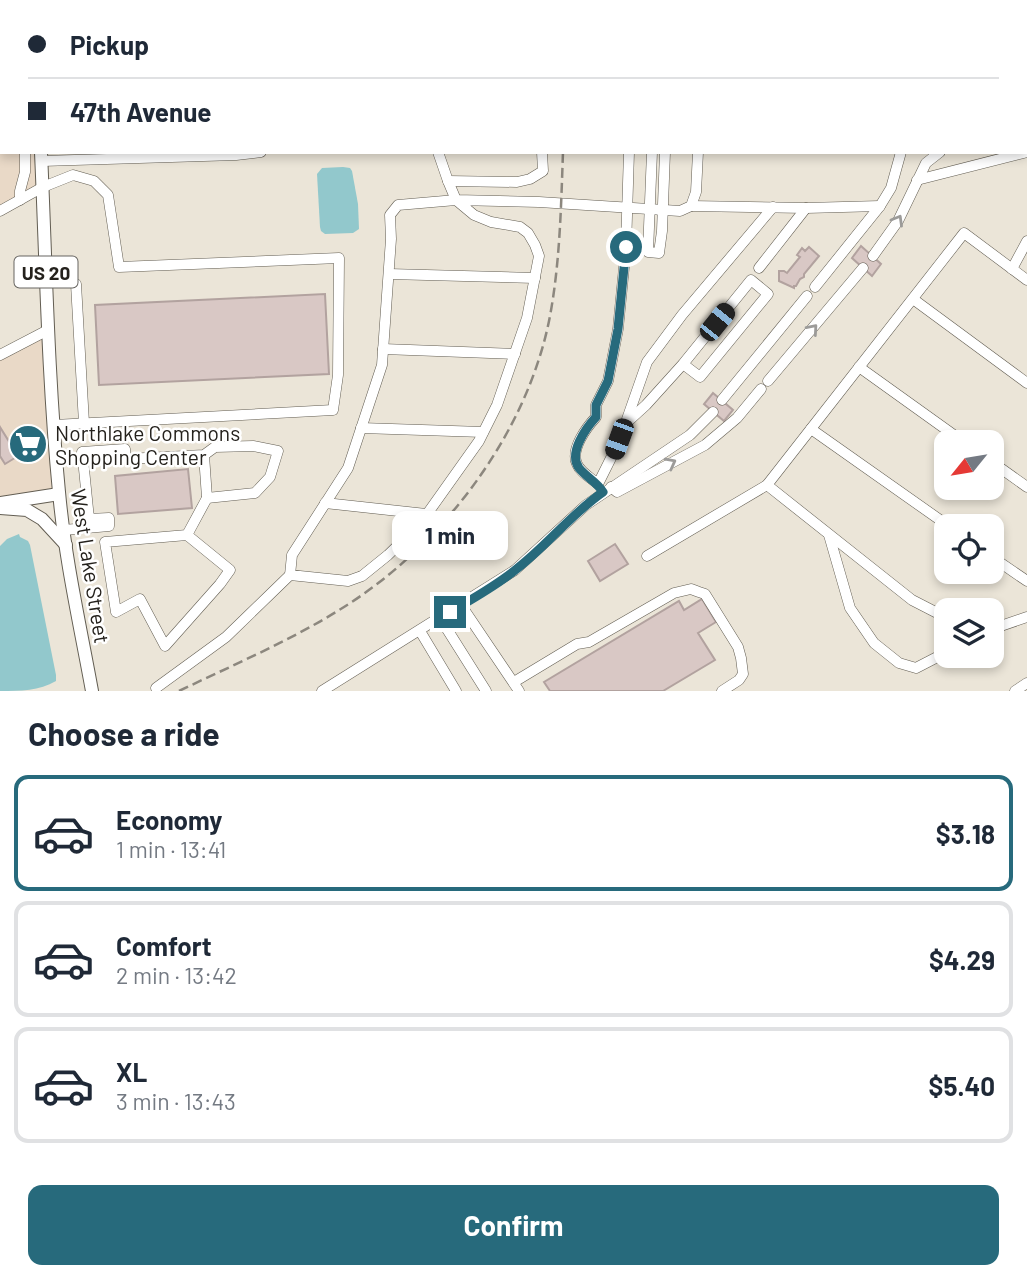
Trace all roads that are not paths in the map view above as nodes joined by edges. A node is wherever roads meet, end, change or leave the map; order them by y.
1 (25, 154) edge
2 (174, 154) edge
3 (439, 154) edge
4 (542, 154) edge
5 (629, 154) edge
6 (652, 154) edge
7 (665, 154) edge
8 (698, 154) edge
9 (900, 154) edge
10 (937, 154) edge
11 (1011, 154) edge
12 (131, 155) edge
13 (41, 157) edge
14 (917, 180) junction
15 (448, 181) junction
16 (43, 187) junction
17 (20, 200) junction
18 (456, 200) junction
19 (691, 206) junction
20 (880, 206) junction
21 (627, 207) junction
22 (773, 207) junction
23 (806, 208) junction
24 (650, 209) junction
25 (663, 210) junction
26 (0, 211) edge
27 (1027, 241) edge
28 (873, 257) dead end
29 (759, 268) dead end
30 (863, 268) dead end
31 (1012, 269) junction
32 (389, 274) junction
33 (535, 278) junction
34 (1027, 280) edge
35 (76, 284) dead end
36 (815, 287) dead end
37 (807, 296) dead end
38 (913, 299) junction
39 (48, 330) junction
40 (383, 349) junction
41 (515, 354) junction
42 (0, 355) edge
43 (683, 363) junction
44 (859, 367) junction
45 (1027, 383) edge
46 (722, 400) dead end
47 (713, 412) dead end
48 (84, 423) junction
49 (54, 425) junction
50 (624, 425) junction
51 (361, 428) junction
52 (811, 429) junction
53 (947, 430) edge
54 (483, 432) junction
55 (204, 455) junction
56 (83, 458) junction
57 (57, 460) junction
58 (1004, 471) edge
59 (767, 485) junction
60 (1027, 487) edge
61 (604, 488) junction
62 (59, 494) junction
63 (207, 498) junction
64 (0, 503) edge
65 (326, 503) junction
66 (0, 509) edge
67 (426, 514) junction
68 (934, 516) edge
69 (64, 530) junction
70 (828, 534) junction
71 (187, 535) junction
72 (66, 545) junction
73 (533, 554) junction
74 (546, 556) dead end
75 (647, 556) dead end
76 (1004, 565) edge
77 (290, 575) junction
78 (1027, 581) edge
79 (461, 605) junction
80 (934, 611) edge
81 (1027, 617) edge
82 (440, 618) junction
83 (1004, 625) edge
84 (420, 631) junction
85 (934, 659) edge
86 (1027, 683) edge
87 (517, 687) edge
88 (156, 688) dead end
89 (92, 691) edge
90 (322, 691) edge
91 (456, 691) edge
92 (486, 691) edge
93 (722, 691) edge
94 (1015, 691) edge

1 - 17 street
2 - 12 street
3 - 15 street
4 - 15 street
5 - 21 street
6 - 24 street
7 - 25 street
8 - 19 street
9 - 20 street
10 - 14 street
11 - 14 street
12 - 13 street
13 - 16 main road, West Lake Street / US 20
28 -> 14 street
15 - 18 street
16 - 17 street
16 - 39 main road, West Lake Street / US 20
16 - 48 street
17 - 26 street
18 - 21 street
18 - 32 street
18 - 33 street
19 - 22 street
19 - 25 street
20 - 23 street
20 - 36 street
21 - 24 street
21 - 61 street
22 - 23 street
22 - 50 street
23 - 29 street
24 - 25 street
24 - 25 street
27 - 31 street
61 -> 30 street
31 - 34 street
31 - 38 street
32 - 33 street
32 - 40 street
33 - 41 street
35 - 48 street
37 - 46 street
38 - 44 street
38 - 45 street
39 - 42 street
39 - 49 main road, West Lake Street / US 20
40 - 41 street
40 - 51 street
41 - 54 street
43 - 43 street
43 - 50 street
44 - 52 street
44 - 53 street
47 - 61 street
48 - 49 street
49 - 57 main road, West Lake Street / US 20
50 - 61 street
51 - 54 street
51 - 65 street
52 - 59 street
52 - 68 street
54 - 67 street
55 - 56 street
55 - 63 street
55 - 63 street
56 - 57 street
56 - 69 street
57 - 62 main road, West Lake Street / US 20
58 - 60 street
59 - 70 street
59 - 75 street
61 - 73 street
62 - 64 main road
62 - 69 main road, West Lake Street / US 20
63 - 71 street
65 - 67 street
65 - 77 street
66 - 72 main road
67 - 77 street
69 - 72 main road, West Lake Street / US 20
70 - 80 street
70 - 85 street
71 - 71 street
72 - 89 main road, West Lake Street / US 20
73 - 74 street
73 - 79 street
76 - 78 street
77 - 88 street
79 - 82 street
79 - 87 street
81 - 83 street
82 - 84 street
82 - 92 street
84 - 90 street
84 - 91 street
86 - 94 street
87 - 93 street

